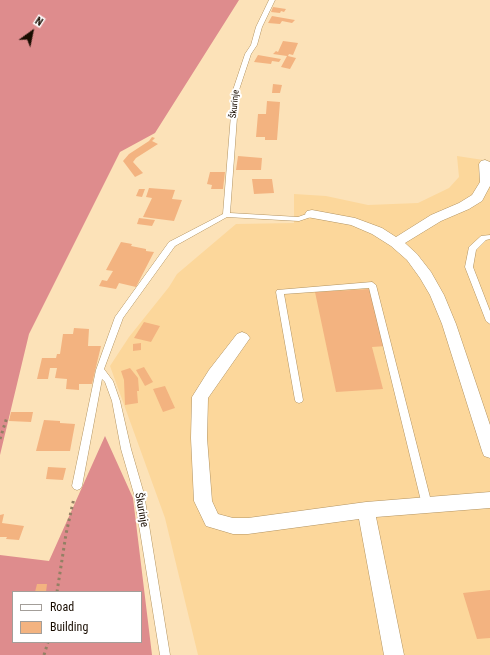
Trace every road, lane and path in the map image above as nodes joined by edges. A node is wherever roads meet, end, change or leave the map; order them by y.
1 (272, 0) edge
2 (485, 164) dead end
3 (487, 190) edge
4 (312, 214) joint
5 (226, 215) junction
6 (490, 237) edge
7 (396, 243) junction
8 (490, 320) edge
9 (242, 338) dead end
10 (100, 370) junction
11 (299, 400) dead end
12 (7, 417) dead end
13 (0, 439) edge
14 (490, 451) edge
15 (77, 486) joint
16 (490, 500) edge
17 (427, 505) junction
18 (366, 510) junction
19 (57, 591) edge
20 (48, 643) edge
21 (44, 655) edge
22 (165, 655) edge
23 (394, 655) edge

1 - 5 lane, Škurinje
2 - 3 street
3 - 7 street
4 - 5 lane
4 - 7 street
5 - 10 lane
6 - 8 lane
7 - 14 street
9 - 18 street
10 - 15 lane
10 - 22 lane, Škurinje
11 - 17 lane
12 - 13 path
15 - 19 path
16 - 17 street
17 - 18 street
18 - 23 street
20 - 21 path

